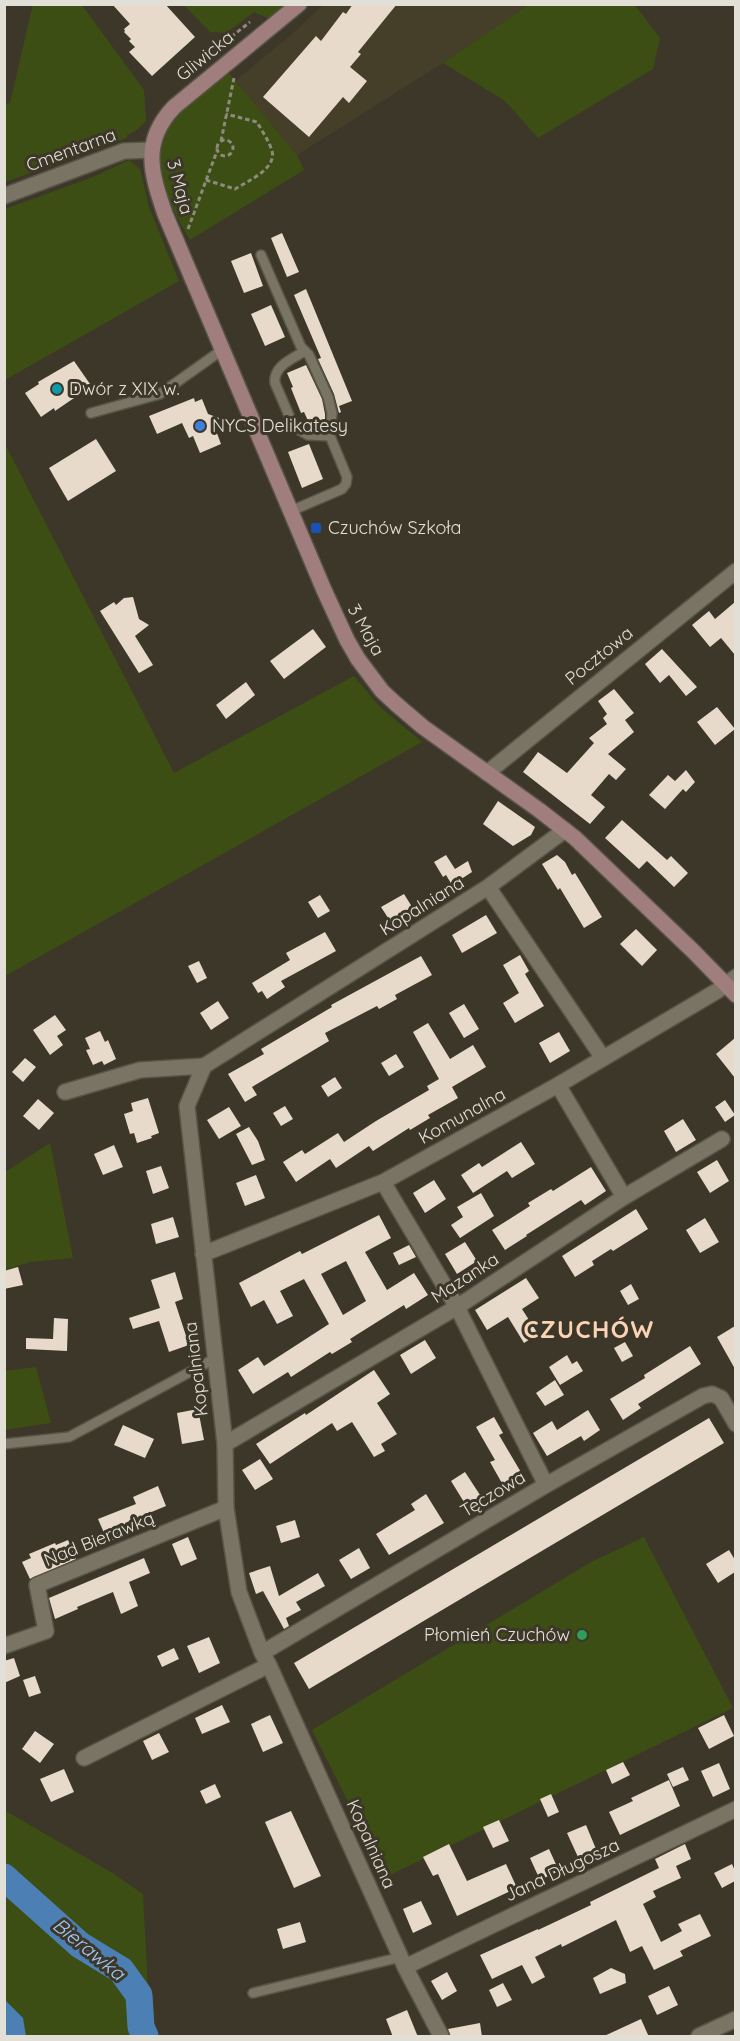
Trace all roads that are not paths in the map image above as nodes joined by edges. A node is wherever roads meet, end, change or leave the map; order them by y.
1 (299, 4) edge
2 (152, 150) junction
3 (4, 196) edge
4 (261, 255) dead end
5 (222, 350) junction
6 (305, 351) junction
7 (91, 413) dead end
8 (330, 436) junction
9 (291, 512) junction
10 (735, 571) edge
11 (488, 773) junction
12 (565, 830) junction
13 (488, 887) junction
14 (732, 986) edge
15 (603, 1058) junction
16 (204, 1066) junction
17 (558, 1085) junction
18 (65, 1092) dead end
19 (722, 1139) dead end
20 (383, 1182) junction
21 (624, 1197) junction
22 (203, 1254) junction
23 (457, 1307) junction
24 (214, 1359) junction
25 (735, 1424) edge
26 (4, 1444) edge
27 (225, 1444) junction
28 (546, 1485) junction
29 (226, 1508) junction
30 (4, 1646) edge
31 (266, 1659) junction
32 (84, 1758) dead end
33 (735, 1809) edge
34 (403, 1962) junction
35 (253, 1993) dead end
36 (735, 2019) edge
37 (441, 2037) edge
38 (699, 2037) edge

1 - 2 main road, Gliwicka
2 - 3 street, Cmentarna
2 - 5 main road, 3 Maja
4 - 6 lane
5 - 7 lane
5 - 9 main road, 3 Maja
6 - 8 lane
6 - 8 lane
8 - 9 lane
9 - 11 main road, 3 Maja
10 - 11 street, Pocztowa
11 - 12 main road, 3 Maja
12 - 13 street, Kopalniana
12 - 14 main road, 3 Maja
13 - 15 street
13 - 16 street, Kopalniana
14 - 15 street, Komunalna
15 - 17 street, Komunalna
16 - 18 street, Kopalniana
16 - 22 street, Kopalniana
17 - 20 street, Komunalna
17 - 21 street
19 - 21 street, Mazanka
20 - 22 street, Komunalna
20 - 23 street
21 - 23 street, Mazanka
22 - 24 street, Kopalniana
23 - 27 street, Mazanka
23 - 28 street
24 - 26 lane
24 - 27 street, Kopalniana
25 - 28 street, Tęczowa
27 - 29 street, Kopalniana
28 - 31 street, Tęczowa
29 - 30 street, Nad Bierawką
29 - 31 street, Kopalniana
31 - 32 street
31 - 34 street, Kopalniana
33 - 34 street, Jana Długosza
34 - 35 lane
34 - 37 street, Kopalniana
36 - 38 street

